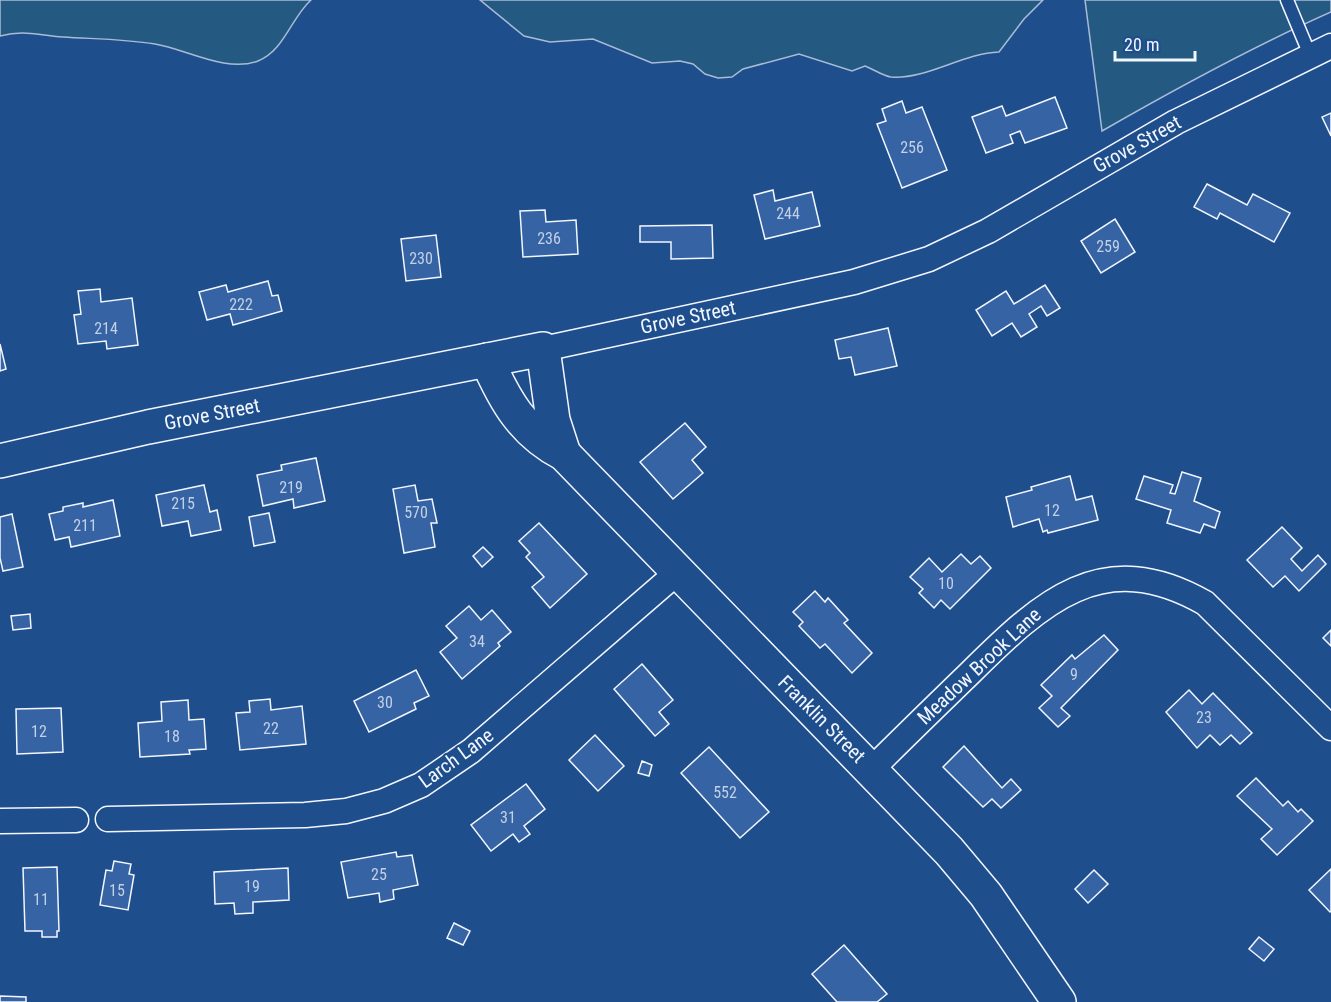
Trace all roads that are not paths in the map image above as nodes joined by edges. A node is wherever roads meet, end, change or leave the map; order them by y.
1 (1287, 0) edge
2 (1321, 51) edge
3 (543, 349) junction
4 (487, 360) junction
5 (564, 454) junction
6 (0, 461) edge
7 (678, 571) junction
8 (1331, 728) edge
9 (872, 769) junction
10 (108, 819) dead end
11 (76, 820) dead end
12 (0, 821) edge
13 (1059, 1002) edge

1 - 2 lane
2 - 3 street, Grove Street
3 - 4 main road, Grove Street
3 - 5 main road, Franklin Street
4 - 5 main road, Franklin Street
4 - 6 main road, Grove Street
5 - 7 main road, Franklin Street
7 - 9 main road, Franklin Street
7 - 10 street, Larch Lane
8 - 9 street, Meadow Brook Lane
9 - 13 main road, Franklin Street
11 - 12 street

